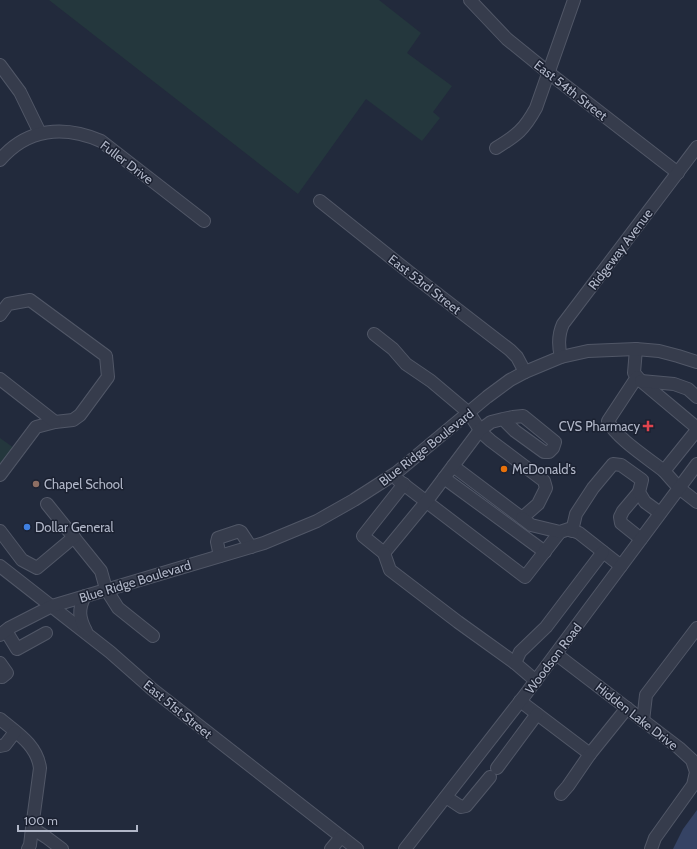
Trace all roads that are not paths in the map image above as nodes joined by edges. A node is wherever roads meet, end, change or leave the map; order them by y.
1 (470, 0) edge
2 (574, 0) edge
3 (0, 65) edge
4 (548, 73) junction
5 (40, 133) junction
6 (697, 147) edge
7 (496, 148) dead end
8 (0, 160) edge
9 (678, 173) junction
10 (320, 201) dead end
11 (204, 221) dead end
12 (0, 315) edge
13 (374, 334) dead end
14 (636, 349) junction
15 (561, 357) junction
16 (697, 362) edge
17 (525, 372) junction
18 (0, 379) edge
19 (639, 379) junction
20 (697, 397) edge
21 (469, 413) junction
22 (503, 419) dead end
23 (55, 422) junction
24 (697, 429) edge
25 (480, 430) junction
26 (697, 464) edge
27 (453, 466) junction
28 (664, 471) junction
29 (0, 475) edge
30 (393, 475) junction
31 (444, 478) junction
32 (404, 484) junction
33 (679, 488) junction
34 (639, 492) junction
35 (426, 502) junction
36 (697, 502) edge
37 (47, 504) dead end
38 (660, 513) junction
39 (522, 518) junction
40 (0, 531) edge
41 (566, 531) junction
42 (74, 537) junction
43 (641, 539) junction
44 (251, 547) junction
45 (545, 552) junction
46 (603, 552) junction
47 (384, 553) junction
48 (220, 556) junction
49 (0, 566) edge
50 (621, 566) junction
51 (106, 589) junction
52 (85, 596) junction
53 (52, 606) junction
54 (27, 619) junction
55 (697, 628) edge
56 (3, 633) edge
57 (87, 634) junction
58 (153, 636) dead end
59 (556, 654) junction
60 (515, 664) junction
61 (536, 681) junction
62 (520, 701) junction
63 (627, 708) junction
64 (537, 714) junction
65 (0, 719) edge
66 (643, 721) junction
67 (15, 732) junction
68 (0, 746) edge
69 (590, 754) junction
70 (561, 794) dead end
71 (446, 797) junction
72 (32, 828) junction
73 (341, 837) junction
74 (28, 849) edge
75 (62, 849) edge
76 (332, 849) edge
77 (357, 849) edge
78 (405, 849) edge
79 (651, 849) edge

1 - 4 street, East 54th Street
2 - 4 street
3 - 5 street
4 - 7 street
4 - 9 street, East 54th Street
5 - 8 street, Fuller Drive
5 - 11 street, Fuller Drive
6 - 9 street, Ridgeway Avenue
9 - 15 street, Ridgeway Avenue
10 - 17 street, East 53rd Street
12 - 23 street
13 - 21 street
14 - 15 street, Blue Ridge Boulevard
14 - 16 street, Blue Ridge Boulevard
14 - 19 street
15 - 17 street, Blue Ridge Boulevard
17 - 21 street, Blue Ridge Boulevard
18 - 23 street
19 - 20 street
19 - 24 street
19 - 28 street
21 - 25 street
21 - 30 street, Blue Ridge Boulevard
22 - 25 street
23 - 29 street
24 - 28 street
25 - 27 street
25 - 39 street
26 - 33 street, Woodson Road
27 - 31 street
27 - 39 street
28 - 33 street
30 - 32 street
30 - 44 street, Blue Ridge Boulevard
31 - 35 street
31 - 45 street
32 - 35 street
32 - 47 street
33 - 36 street
33 - 38 street, Woodson Road
34 - 38 street
34 - 41 street
34 - 43 street
35 - 45 street
35 - 47 street
37 - 42 street
38 - 43 street, Woodson Road
39 - 41 street
40 - 42 street
41 - 45 street
41 - 46 street
42 - 51 street
43 - 50 street, Woodson Road
44 - 48 street, Blue Ridge Boulevard
44 - 48 street
46 - 50 street
46 - 60 street
47 - 60 street
48 - 51 street, Blue Ridge Boulevard
49 - 53 street, East 51st Street
50 - 59 street, Woodson Road
51 - 52 street, Blue Ridge Boulevard
51 - 58 street
52 - 53 street, Blue Ridge Boulevard
52 - 57 street
53 - 54 street, Blue Ridge Boulevard
53 - 57 street, East 51st Street
54 - 56 street, Blue Ridge Boulevard
54 - 56 street
55 - 66 street
57 - 73 street, East 51st Street
59 - 61 street, Woodson Road
59 - 63 street, Hidden Lake Drive
60 - 61 street
61 - 62 street, Woodson Road
62 - 64 street
62 - 71 street, Woodson Road
63 - 66 street, Hidden Lake Drive
63 - 69 street
64 - 69 street
64 - 71 street
65 - 67 street
66 - 79 street, Hidden Lake Drive
67 - 68 street
67 - 72 street
69 - 70 street
71 - 78 street, Woodson Road
72 - 74 street
72 - 75 street
73 - 76 street
73 - 77 street, East 51st Street

